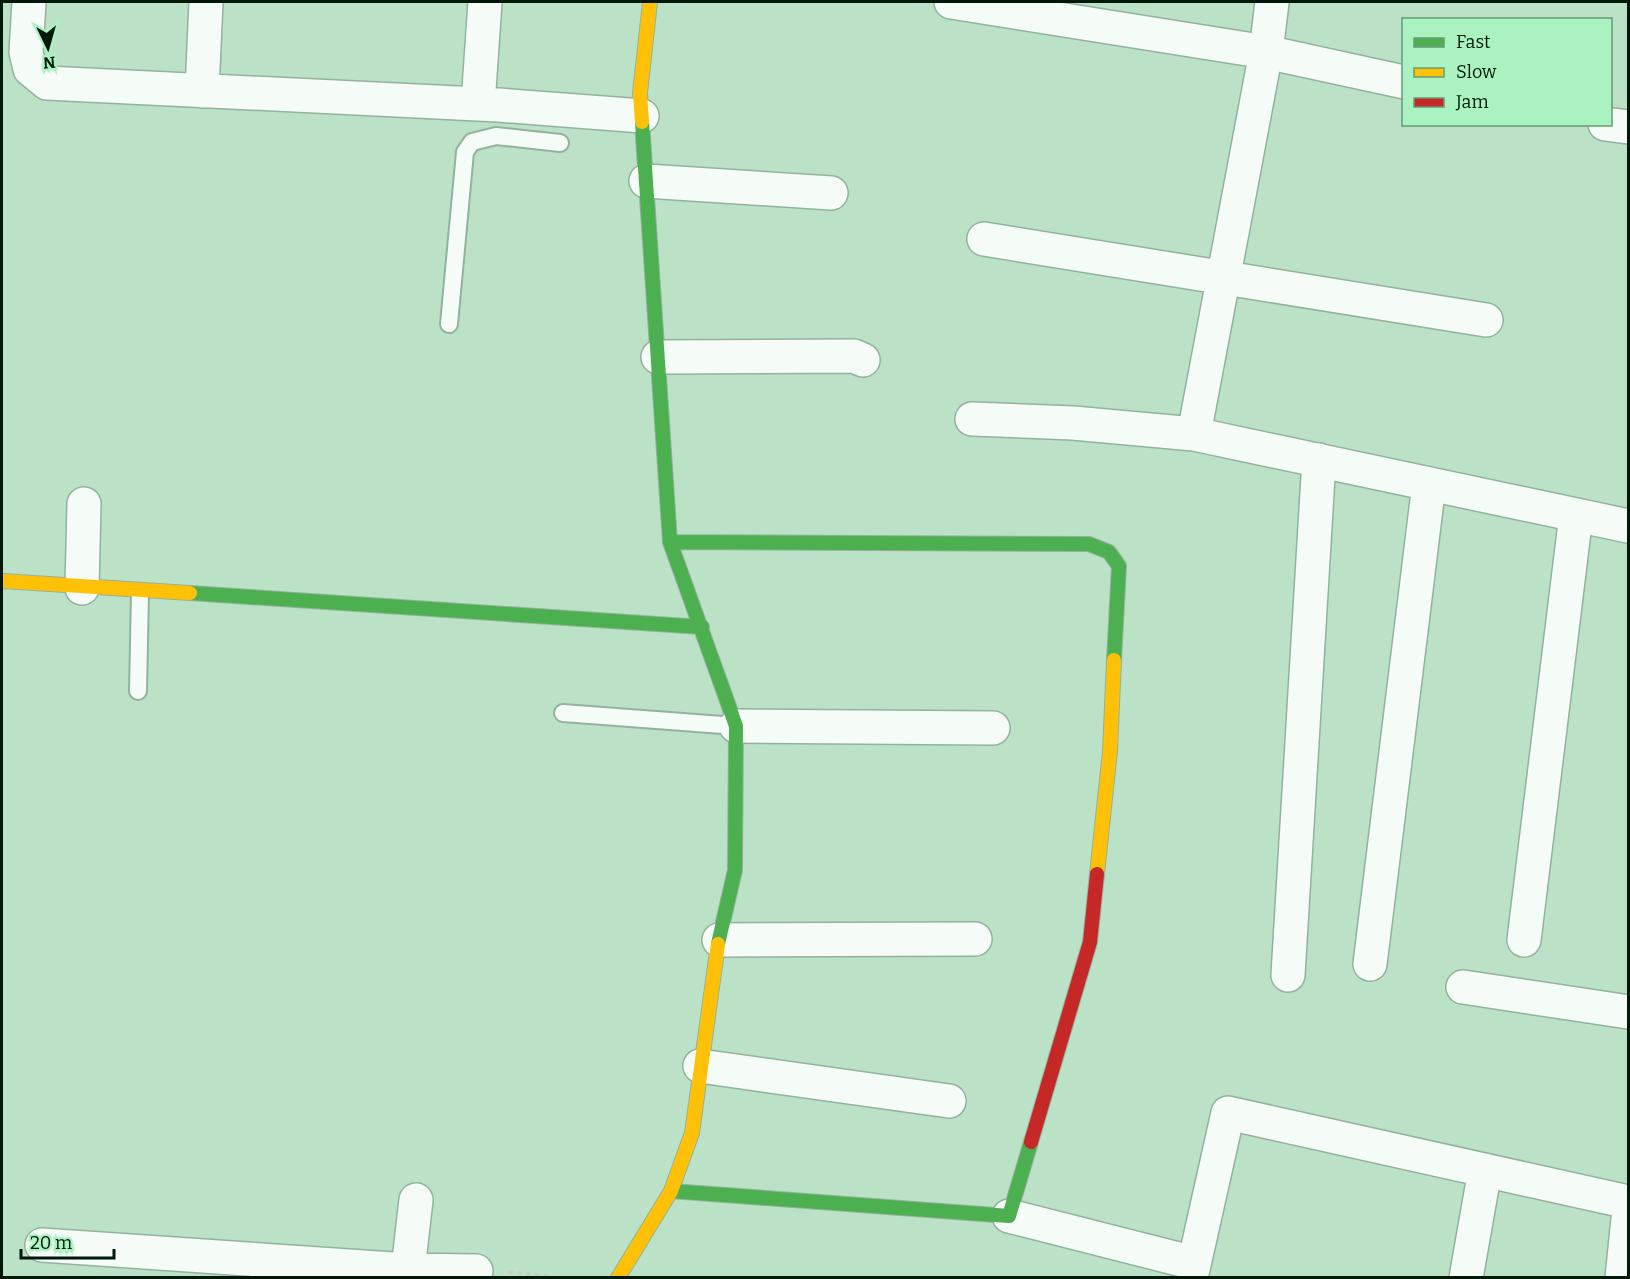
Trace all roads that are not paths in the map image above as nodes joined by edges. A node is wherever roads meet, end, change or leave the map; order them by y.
1 (29, 2) edge
2 (206, 2) edge
3 (485, 2) edge
4 (650, 2) edge
5 (951, 2) edge
6 (1272, 2) edge
7 (1266, 52) junction
8 (1402, 82) edge
9 (202, 91) junction
10 (491, 115) junction
11 (642, 116) junction
12 (1612, 125) edge
13 (1629, 127) edge
14 (560, 143) dead end
15 (646, 181) junction
16 (831, 193) dead end
17 (984, 239) dead end
18 (1224, 279) junction
19 (1486, 320) dead end
20 (449, 324) dead end
21 (658, 357) junction
22 (863, 360) dead end
23 (972, 419) dead end
24 (1194, 434) junction
25 (1319, 460) junction
26 (1429, 484) junction
27 (84, 504) dead end
28 (1576, 514) junction
29 (1629, 526) edge
30 (670, 542) junction
31 (2, 582) edge
32 (82, 588) junction
33 (140, 592) junction
34 (702, 627) junction
35 (138, 691) dead end
36 (563, 713) dead end
37 (736, 726) junction
38 (993, 728) dead end
39 (975, 939) dead end
40 (719, 940) junction
41 (1524, 940) dead end
42 (1370, 963) dead end
43 (1288, 975) dead end
44 (1463, 987) dead end
45 (1629, 1012) edge
46 (700, 1066) junction
47 (949, 1101) dead end
48 (1485, 1170) junction
49 (671, 1191) junction
50 (416, 1200) dead end
51 (1629, 1202) edge
52 (1009, 1216) junction
53 (1629, 1219) edge
54 (42, 1245) dead end
55 (1193, 1270) edge
56 (476, 1271) road end
57 (408, 1274) edge
58 (618, 1278) edge
59 (1466, 1278) edge
60 (1622, 1278) edge

1 - 9 street
2 - 9 street
3 - 10 street
4 - 11 street
5 - 7 street
6 - 7 street
7 - 8 street
7 - 18 street
9 - 10 street
10 - 11 street
10 - 14 lane
10 - 20 lane
11 - 15 street
12 - 13 street
15 - 16 street
15 - 21 street
17 - 18 street
18 - 19 street
18 - 24 street
21 - 22 street
21 - 30 street
23 - 24 street
24 - 25 street
25 - 26 street
25 - 43 street
26 - 28 street
26 - 42 street
27 - 32 street
28 - 29 street
28 - 41 street
30 - 34 street
30 - 52 street
31 - 32 street
32 - 33 street
33 - 34 street
33 - 35 lane
34 - 37 street
36 - 37 lane
37 - 38 street
37 - 40 street
39 - 40 street
40 - 46 street
44 - 45 street
46 - 47 street
46 - 49 street
48 - 51 street
48 - 55 street
48 - 59 street
49 - 52 street
49 - 58 street
50 - 57 street
52 - 55 street
53 - 60 street
54 - 57 street
56 - 57 street

